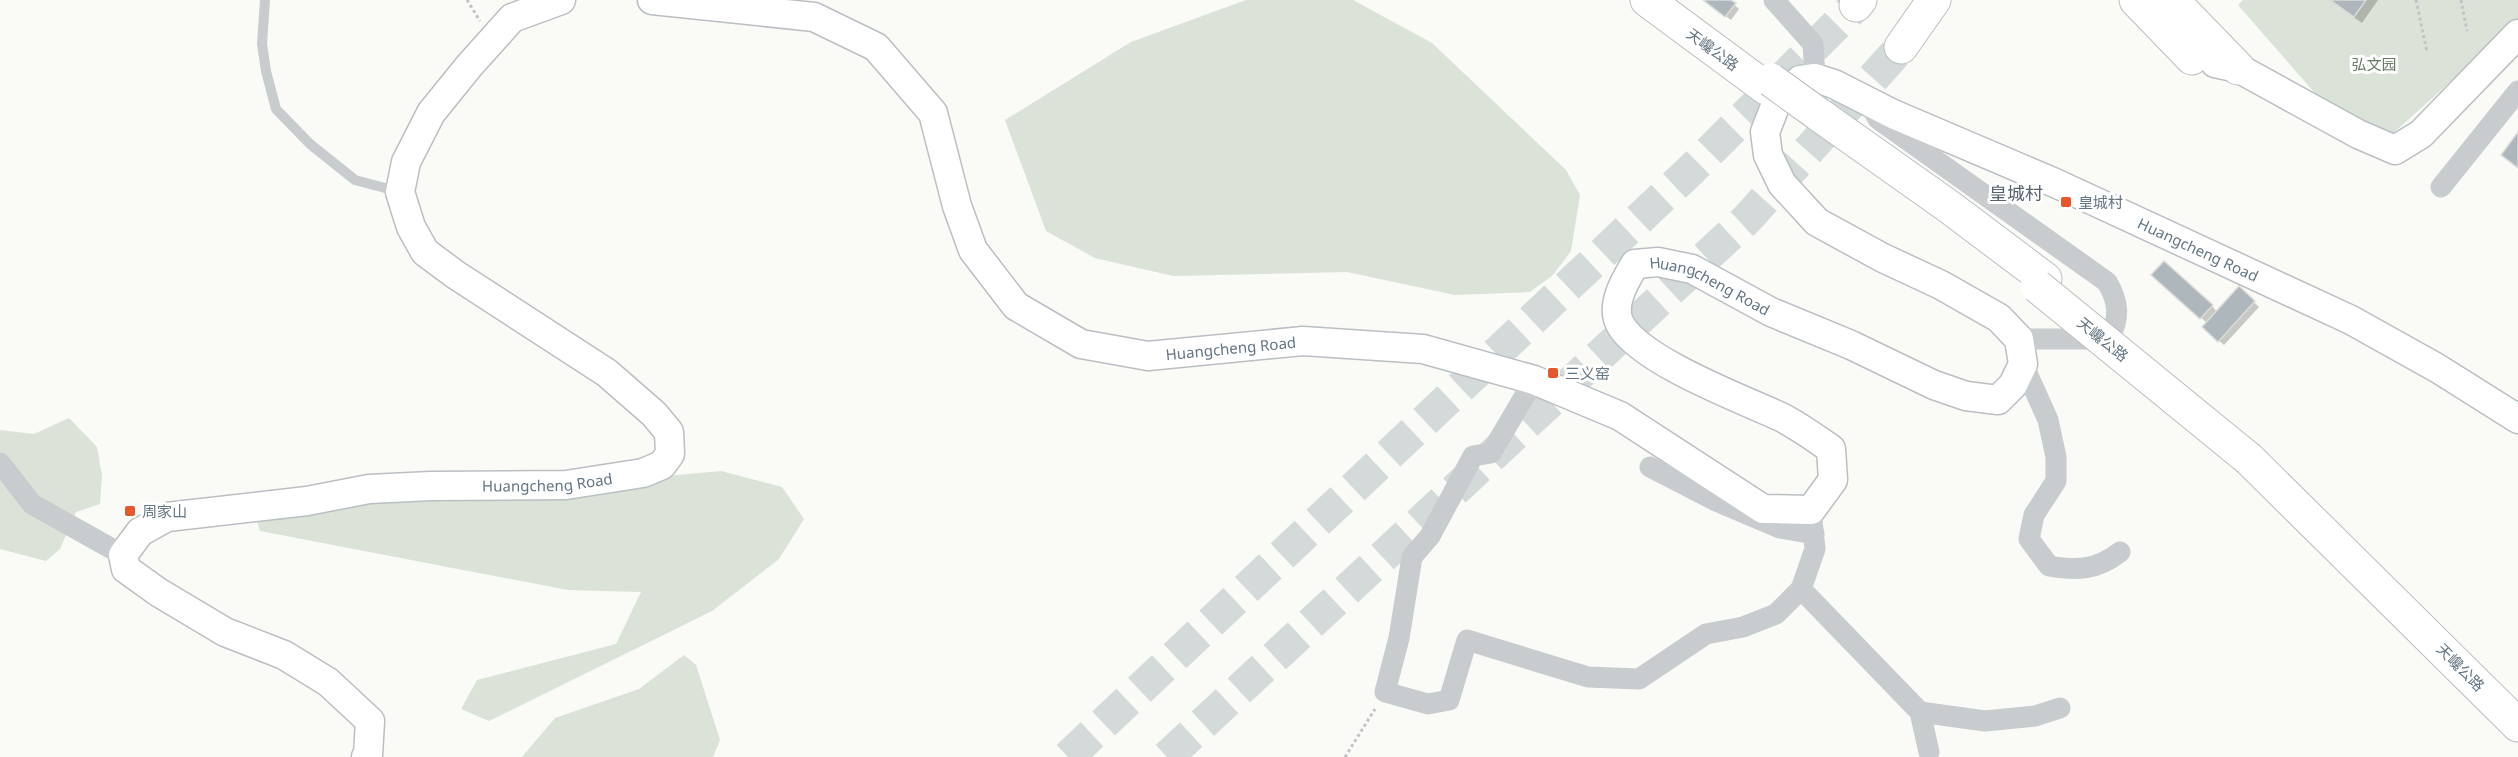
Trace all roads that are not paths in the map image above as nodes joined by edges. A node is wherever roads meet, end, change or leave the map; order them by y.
1 (265, 0) edge
2 (561, 0) edge
3 (652, 0) edge
4 (1647, 0) edge
5 (1664, 0) edge
6 (1774, 0) edge
7 (1934, 0) edge
8 (2136, 0) edge
9 (2172, 0) edge
10 (2518, 34) edge
11 (1901, 47) tunnel mouth
12 (2192, 58) joint
13 (2238, 68) junction
14 (1815, 78) junction
15 (1768, 84) junction
16 (2518, 91) edge
17 (1868, 102) junction
18 (2441, 187) dead end
19 (400, 192) junction
20 (2021, 351) junction
21 (1534, 380) junction
22 (2518, 419) edge
23 (2252, 455) junction
24 (0, 463) edge
25 (1650, 467) dead end
26 (1813, 522) junction
27 (2120, 552) dead end
28 (123, 555) junction
29 (1801, 589) junction
30 (2518, 705) edge
31 (2060, 708) dead end
32 (1920, 712) junction
33 (2518, 725) edge
34 (1929, 752) dead end
35 (366, 757) edge

1 - 19 lane
2 - 19 street, Huangcheng Road
3 - 21 street, Huangcheng Road
4 - 15 main road, 天巉公路
5 - 15 main road, 天巉公路
6 - 14 street
7 - 11 main road
8 - 12 main road
9 - 13 main road
10 - 13 street
12 - 13 street
14 - 17 street, Huangcheng Road
14 - 20 street
15 - 23 main road, 天巉公路
16 - 18 street
17 - 20 street
17 - 22 street, Huangcheng Road
19 - 28 street, Huangcheng Road
20 - 26 street, Huangcheng Road
20 - 27 street
21 - 26 street, Huangcheng Road
21 - 29 street
23 - 30 main road, 天巉公路
23 - 33 main road, 天巉公路
24 - 28 street
25 - 26 street
26 - 29 street
28 - 35 street
29 - 32 street
31 - 32 street
32 - 34 street

